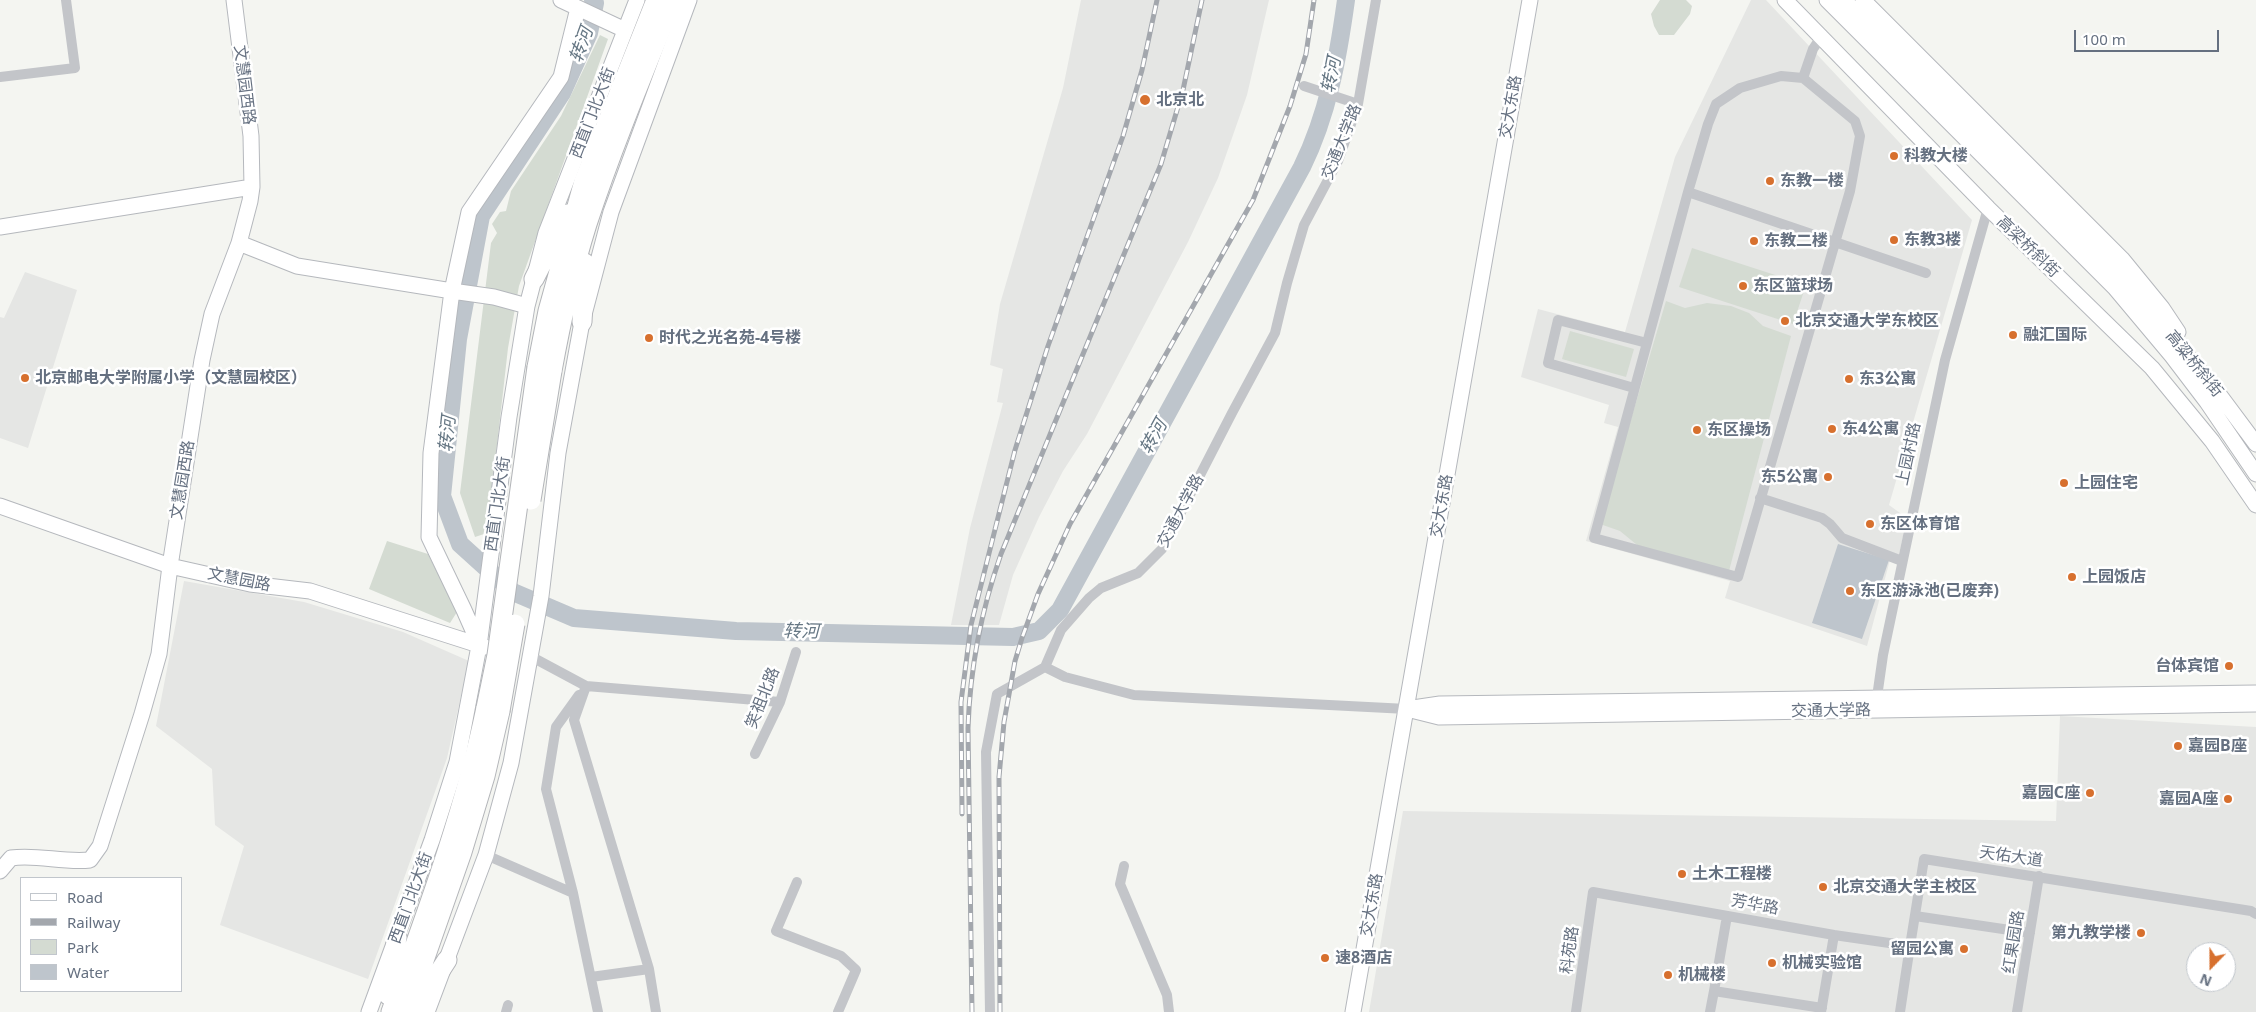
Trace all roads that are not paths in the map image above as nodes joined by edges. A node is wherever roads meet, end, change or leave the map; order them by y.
1 (66, 0) edge
2 (234, 0) edge
3 (561, 0) edge
4 (637, 0) edge
5 (656, 0) edge
6 (673, 0) edge
7 (689, 0) edge
8 (1376, 0) edge
9 (1530, 0) edge
10 (1785, 0) edge
11 (1827, 0) edge
12 (1844, 0) edge
13 (1863, 0) edge
14 (581, 10) junction
15 (625, 30) junction
16 (1821, 37) junction
17 (0, 77) edge
18 (1802, 78) junction
19 (1308, 88) dead end
20 (1358, 104) junction
21 (584, 182) junction
22 (252, 187) junction
23 (1688, 192) junction
24 (1988, 208) junction
25 (587, 225) junction
26 (0, 227) edge
27 (1836, 242) junction
28 (238, 243) junction
29 (2122, 259) junction
30 (1926, 273) dead end
31 (534, 279) junction
32 (2129, 286) junction
33 (452, 295) junction
34 (527, 306) junction
35 (582, 322) junction
36 (1647, 343) junction
37 (544, 369) junction
38 (1634, 388) junction
39 (2207, 402) joint
40 (2256, 430) edge
41 (2256, 444) edge
42 (2256, 474) edge
43 (1760, 498) junction
44 (2256, 505) edge
45 (0, 506) edge
46 (1902, 561) junction
47 (170, 566) junction
48 (483, 607) junction
49 (535, 625) junction
50 (479, 646) junction
51 (796, 652) dead end
52 (530, 656) junction
53 (1045, 667) junction
54 (472, 686) junction
55 (586, 686) junction
56 (2256, 693) edge
57 (523, 696) junction
58 (780, 702) junction
59 (1876, 704) junction
60 (2256, 704) edge
61 (1407, 709) junction
62 (493, 710) junction
63 (755, 754) dead end
64 (6, 856) edge
65 (486, 856) junction
66 (1124, 866) dead end
67 (0, 871) edge
68 (2039, 876) junction
69 (797, 882) dead end
70 (1593, 892) joint
71 (573, 893) junction
72 (2256, 914) edge
73 (1727, 916) junction
74 (1915, 916) junction
75 (2030, 933) junction
76 (1834, 934) junction
77 (397, 937) junction
78 (1910, 946) junction
79 (447, 960) junction
80 (649, 969) junction
81 (591, 977) junction
82 (1714, 991) junction
83 (1822, 1010) edge
84 (369, 1012) edge
85 (385, 1012) edge
86 (390, 1012) edge
87 (406, 1012) edge
88 (414, 1012) edge
89 (427, 1012) edge
90 (598, 1012) edge
91 (656, 1012) edge
92 (838, 1012) edge
93 (990, 1012) edge
94 (1169, 1012) edge
95 (1353, 1012) edge
96 (1576, 1012) edge
97 (1710, 1012) edge
98 (1900, 1012) edge
99 (2017, 1012) edge

1 - 17 street
2 - 22 street, 文慧园西路
3 - 14 street
4 - 15 street, 西直门北大街
5 - 21 highway, 西直门北大街
6 - 25 highway, 西直门北大街
7 - 35 street
8 - 20 street, 交通大学路
9 - 61 street, 交大东路
10 - 16 street, 高梁桥斜街
11 - 39 street, 高梁桥斜街
12 - 32 street
13 - 29 street
14 - 15 street
14 - 33 street
15 - 31 street, 西直门北大街
16 - 18 street
16 - 24 street, 高梁桥斜街
18 - 23 street
18 - 27 street
19 - 20 street
20 - 53 street, 交通大学路
21 - 31 highway
21 - 37 highway, 西直门北大街
22 - 26 street
22 - 28 street, 文慧园西路
23 - 27 street
23 - 36 street
24 - 44 street, 高梁桥斜街
24 - 46 street, 上园村路
25 - 35 highway
25 - 37 highway, 西直门北大街
27 - 30 street
27 - 43 street
28 - 33 street
28 - 47 street, 文慧园西路
29 - 32 street
29 - 40 street
31 - 34 street, 西直门北大街
32 - 41 street, 高粱桥斜街
33 - 34 street
33 - 50 street
34 - 48 street, 西直门北大街
35 - 49 street
36 - 38 street
36 - 38 street
37 - 62 highway, 西直门北大街, bridge
38 - 43 street
39 - 42 street, 高粱桥斜街
43 - 46 street
45 - 47 street, 文慧园路
46 - 59 street, 上园村路
47 - 50 street, 文慧园路
47 - 64 street, 文慧园西路
48 - 49 street
48 - 50 street, 西直门北大街
49 - 52 street
50 - 52 street, 文慧园路
50 - 54 street, 西直门北大街
51 - 58 street, 笑祖北路
52 - 55 street
52 - 57 street
53 - 61 street, 交通大学路
53 - 93 street
54 - 57 street
54 - 77 street, 西直门北大街
55 - 58 street
55 - 71 street
55 - 80 street
56 - 59 street, 交通大学路
57 - 65 street
58 - 63 street, 笑祖北路
59 - 60 street, 交通大学路
59 - 61 street, 交通大学路
61 - 95 street, 交大东路
62 - 86 highway, 西直门北大街
62 - 87 highway, 西直门北大街
64 - 67 street, 文慧园西路
65 - 71 street
65 - 79 street
66 - 94 street
68 - 72 street, 天佑大道
68 - 74 street, 天佑大道
68 - 75 street, 红果园路
69 - 92 street
70 - 73 street, 芳华路
70 - 96 street, 科苑路
71 - 81 street
73 - 76 street, 芳华路
73 - 82 street
74 - 75 street
74 - 78 street, 天佑大道
75 - 99 street, 红果园路
76 - 78 street
76 - 83 street
77 - 84 street, 西直门北大街
77 - 85 highway
78 - 98 street, 天佑大道
79 - 88 highway
79 - 89 street
80 - 81 street
80 - 91 street
81 - 90 street
82 - 83 street
82 - 97 street

